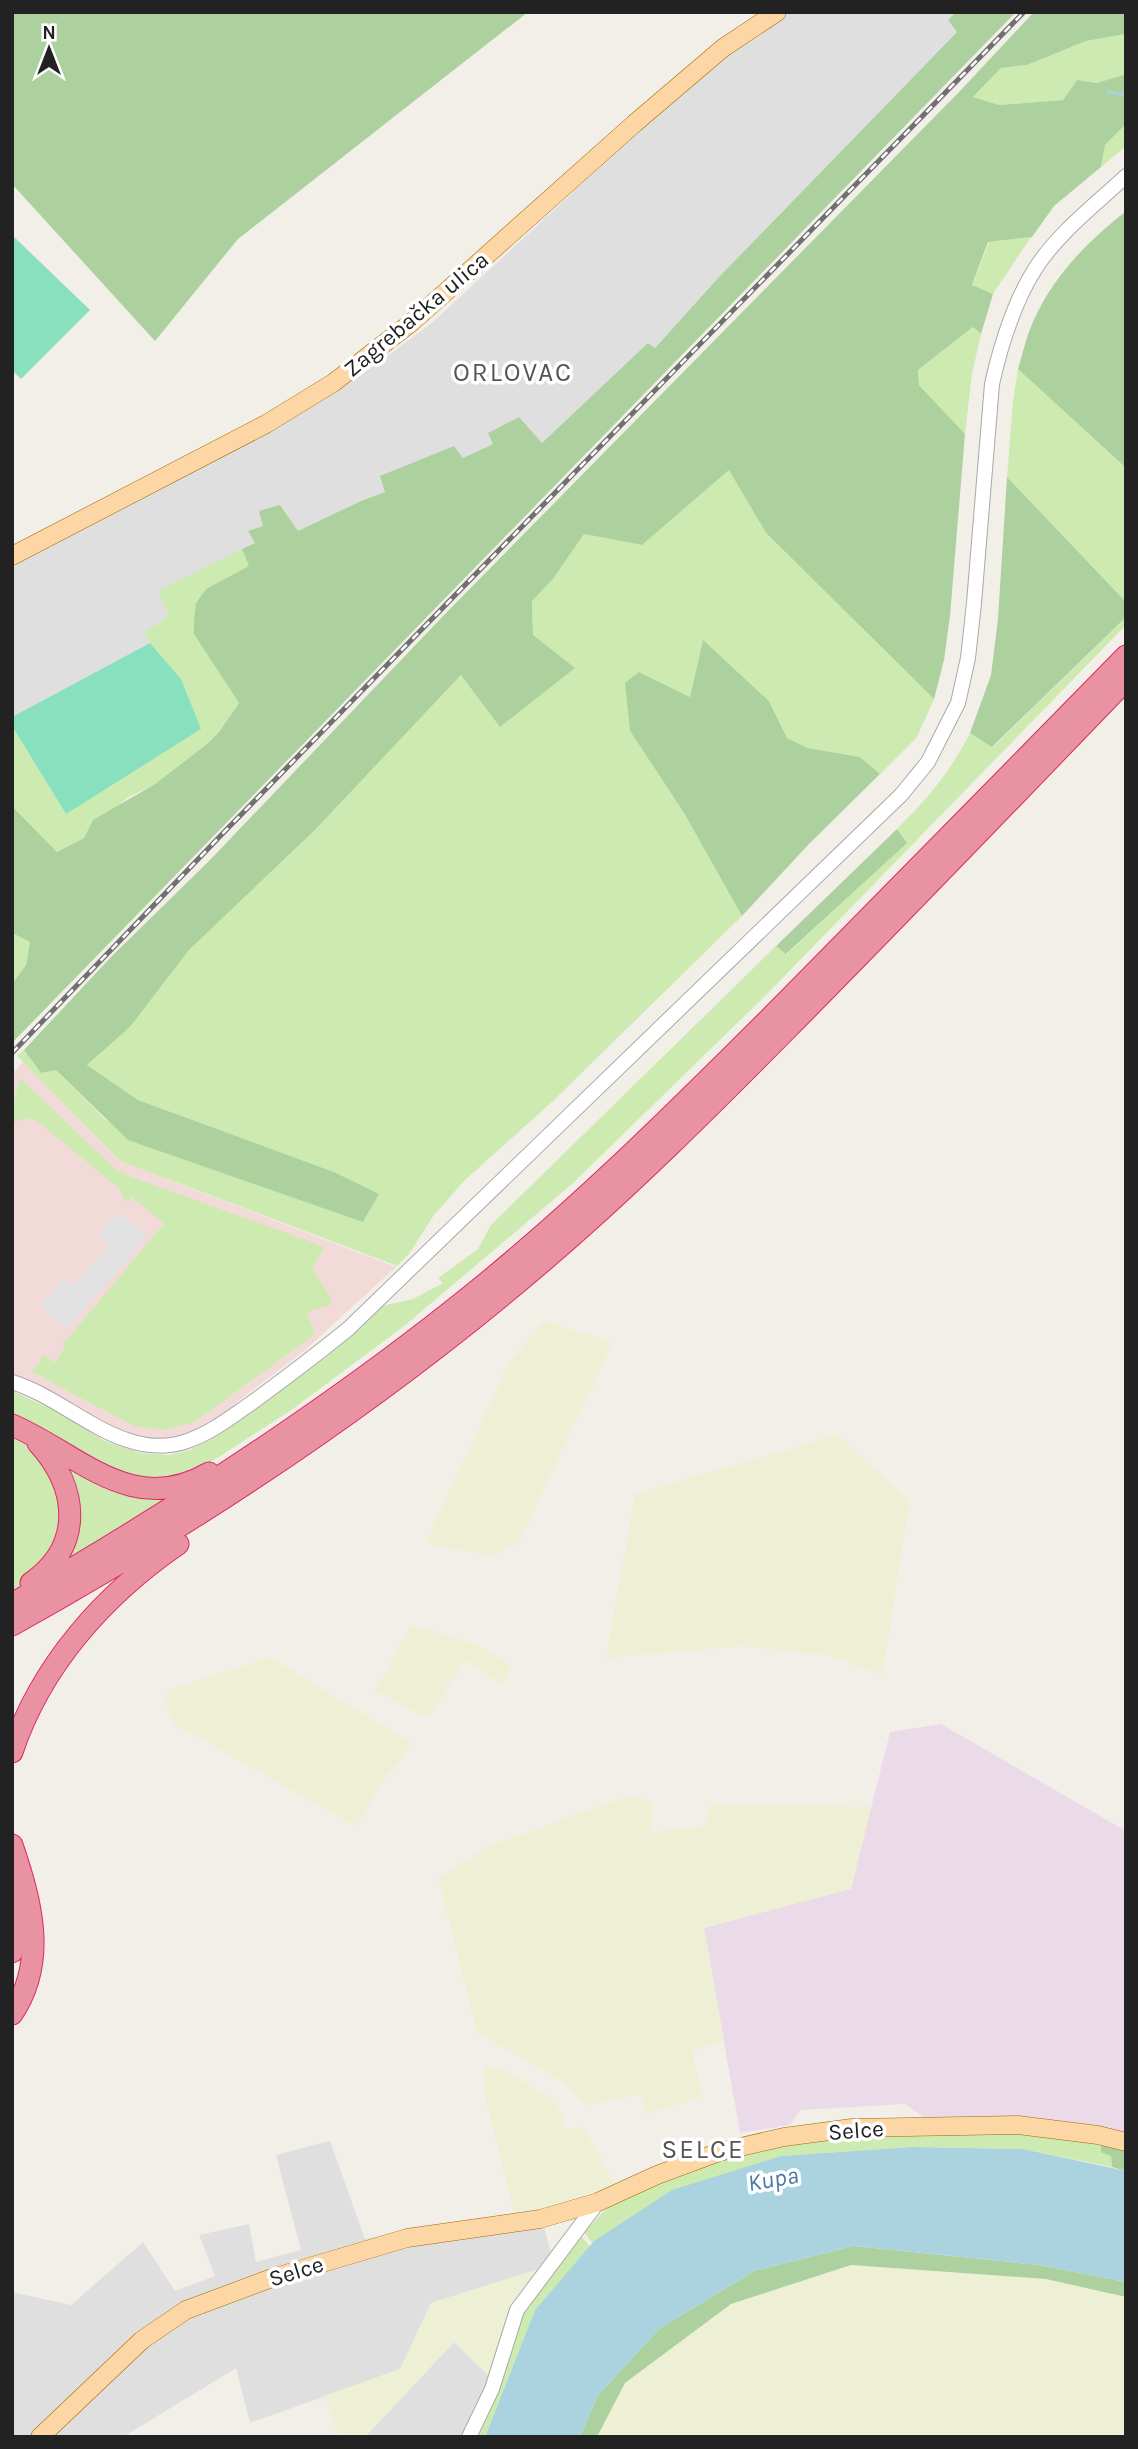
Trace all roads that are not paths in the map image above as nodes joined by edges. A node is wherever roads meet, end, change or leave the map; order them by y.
1 (777, 12) edge
2 (1126, 176) edge
3 (12, 556) edge
4 (1126, 656) edge
5 (1126, 680) edge
6 (12, 1382) edge
7 (323, 1409) junction
8 (21, 1429) edge
9 (304, 1445) junction
10 (12, 1595) edge
11 (12, 1604) edge
12 (12, 1626) edge
13 (12, 1752) edge
14 (12, 1846) edge
15 (13, 1905) edge
16 (12, 1952) edge
17 (12, 2014) edge
18 (1126, 2141) edge
19 (598, 2202) junction
20 (40, 2437) edge
21 (468, 2437) edge

1 - 3 main road, Zagrebačka ulica
2 - 6 street
4 - 7 highway
5 - 9 highway
7 - 8 highway
7 - 11 highway
8 - 10 highway
9 - 12 highway
9 - 13 highway
14 - 17 highway
15 - 16 highway
18 - 19 main road, Selce
19 - 20 main road, Selce
19 - 21 street, Selce

